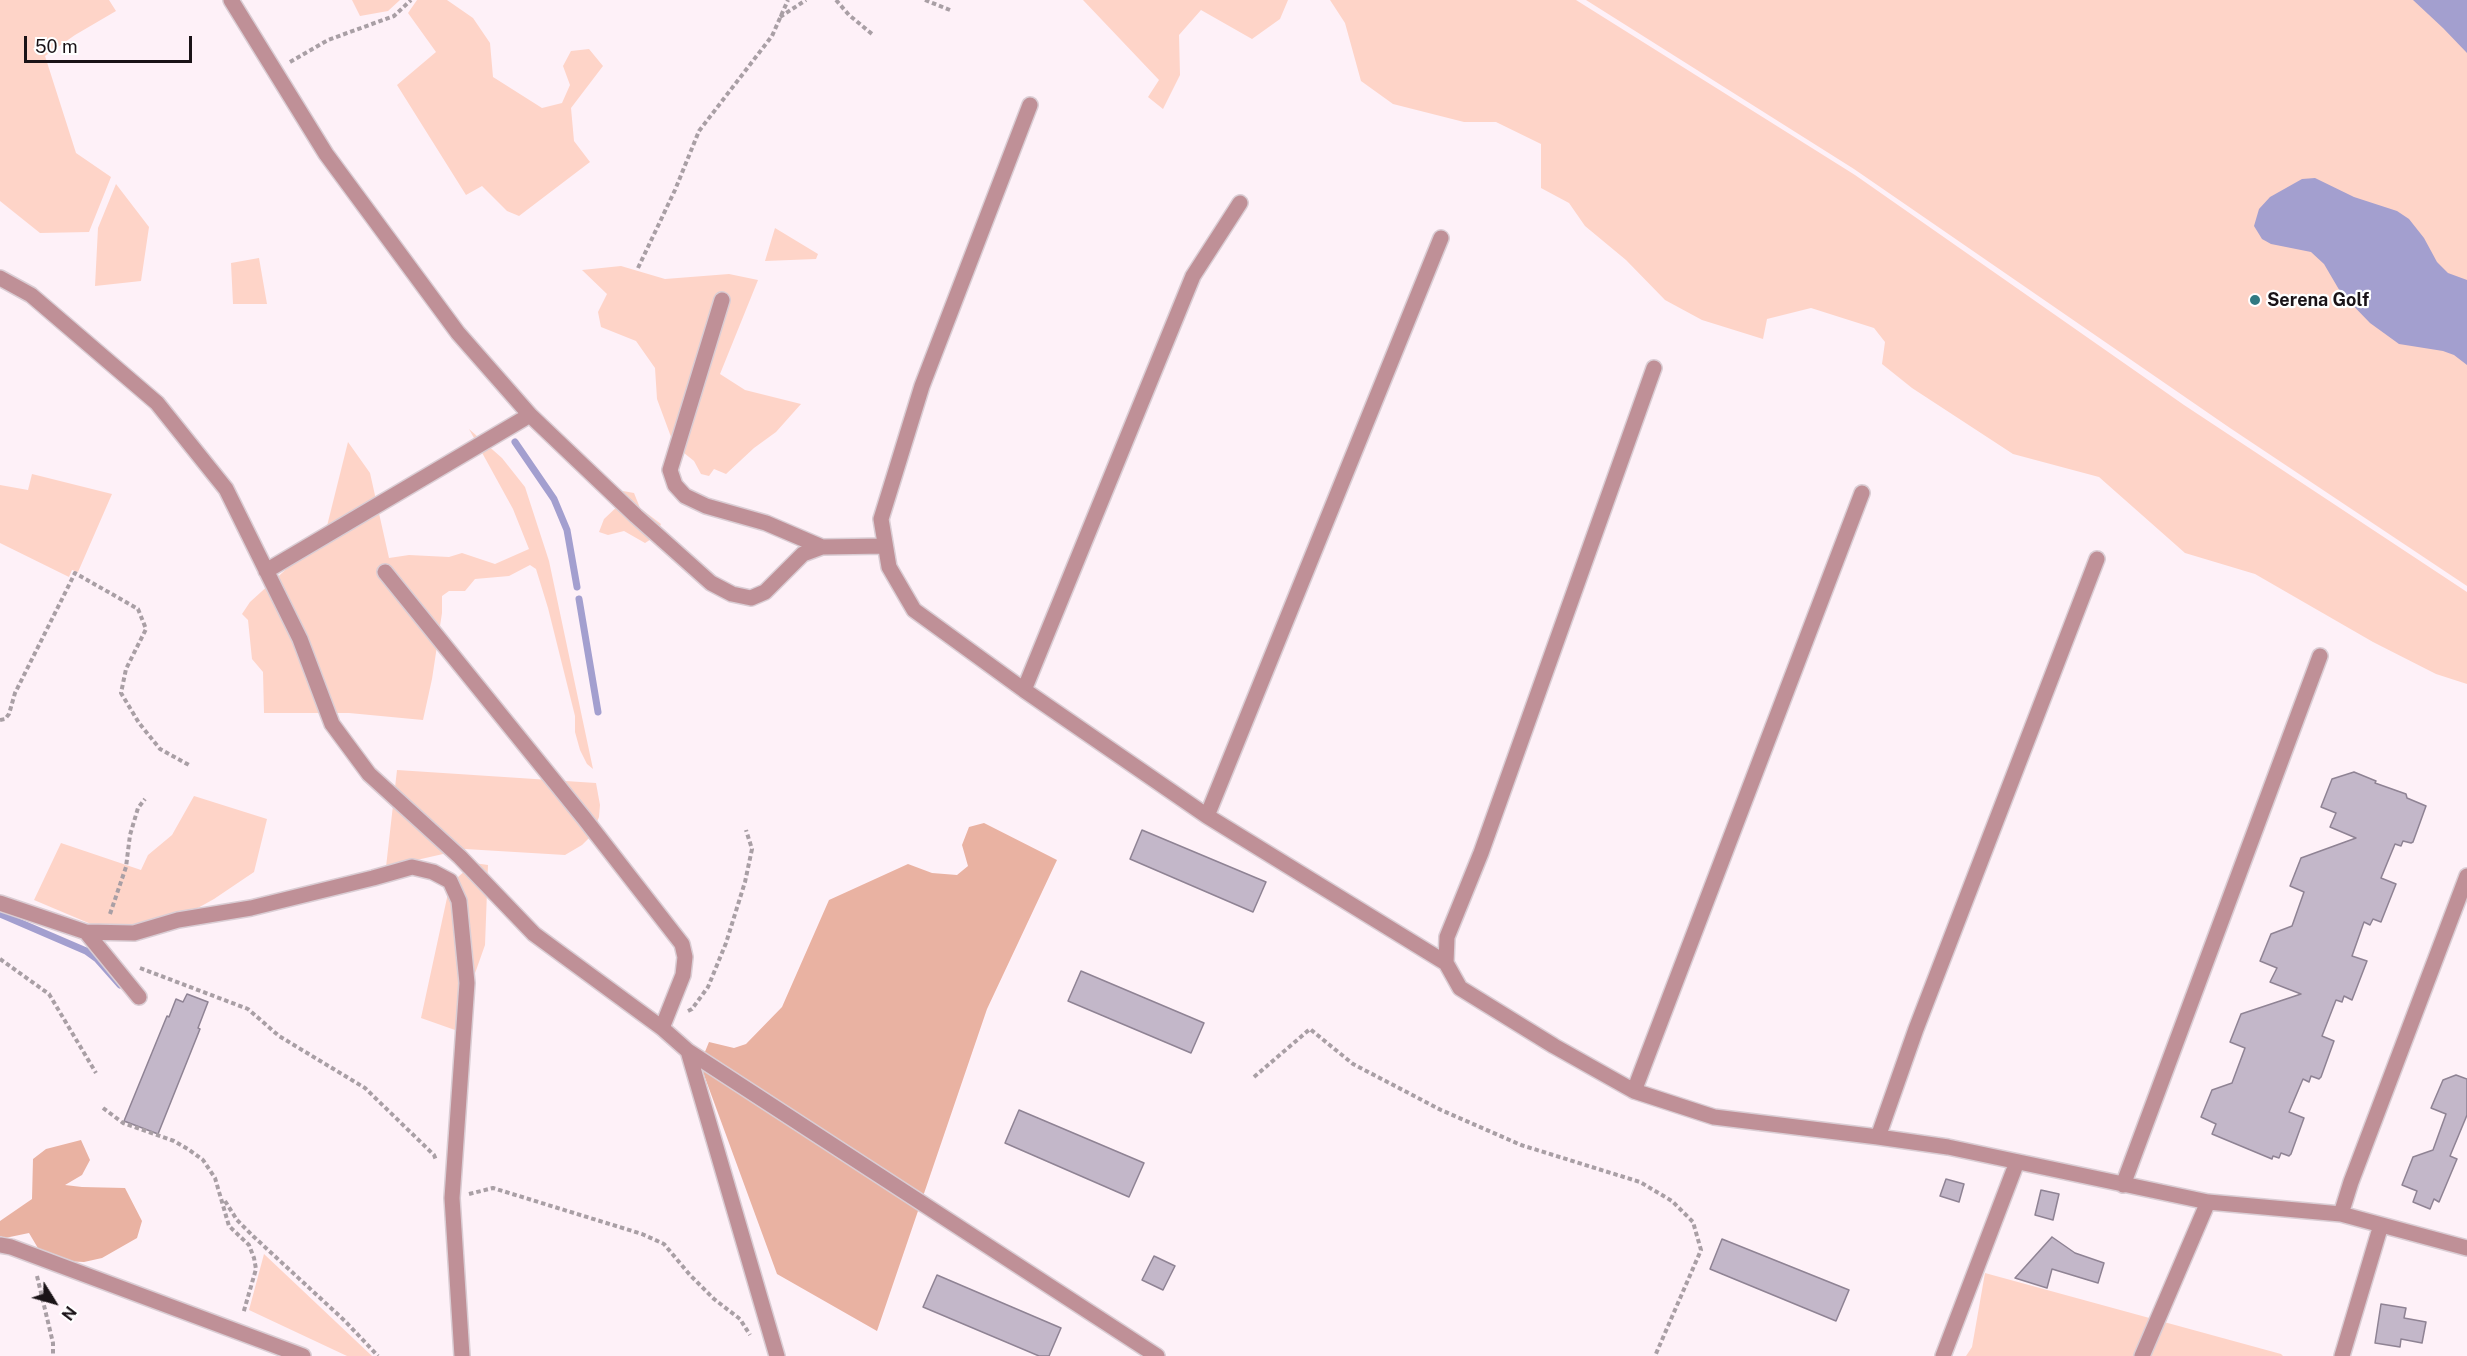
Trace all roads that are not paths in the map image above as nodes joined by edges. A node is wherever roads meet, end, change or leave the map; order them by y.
1 (231, 0) edge
2 (1030, 105) dead end
3 (1240, 203) dead end
4 (1441, 238) dead end
5 (0, 278) edge
6 (722, 300) dead end
7 (1654, 368) dead end
8 (530, 415) junction
9 (1862, 493) dead end
10 (885, 546) junction
11 (822, 547) junction
12 (2097, 559) dead end
13 (266, 571) junction
14 (385, 572) dead end
15 (2320, 656) dead end
16 (1024, 690) junction
17 (1207, 816) junction
18 (2467, 876) edge
19 (0, 903) edge
20 (86, 932) junction
21 (1446, 963) junction
22 (139, 997) dead end
23 (664, 1022) junction
24 (688, 1051) junction
25 (1634, 1091) junction
26 (1878, 1137) junction
27 (2017, 1162) junction
28 (2123, 1185) junction
29 (2208, 1202) junction
30 (2341, 1214) junction
31 (2381, 1225) junction
32 (0, 1245) edge
33 (2467, 1248) edge
34 (303, 1356) edge
35 (462, 1356) edge
36 (777, 1356) edge
37 (1157, 1356) edge
38 (1943, 1356) edge
39 (2142, 1356) edge
40 (2342, 1356) edge

1 - 8 street
2 - 10 street
3 - 16 street
4 - 17 street
5 - 13 street
6 - 11 street
7 - 21 street
8 - 11 street
8 - 13 street
9 - 25 street
10 - 11 street
10 - 16 street
12 - 26 street
13 - 23 street
14 - 23 street
15 - 28 street
16 - 17 street
17 - 21 street
18 - 30 street
19 - 20 street
20 - 22 street
20 - 35 street
21 - 25 street
23 - 24 street
24 - 36 street
24 - 37 street
25 - 26 street
26 - 27 street
27 - 28 street
27 - 38 street
28 - 29 street
29 - 30 street
29 - 39 street
30 - 31 street
31 - 33 street
31 - 40 street
32 - 34 street

